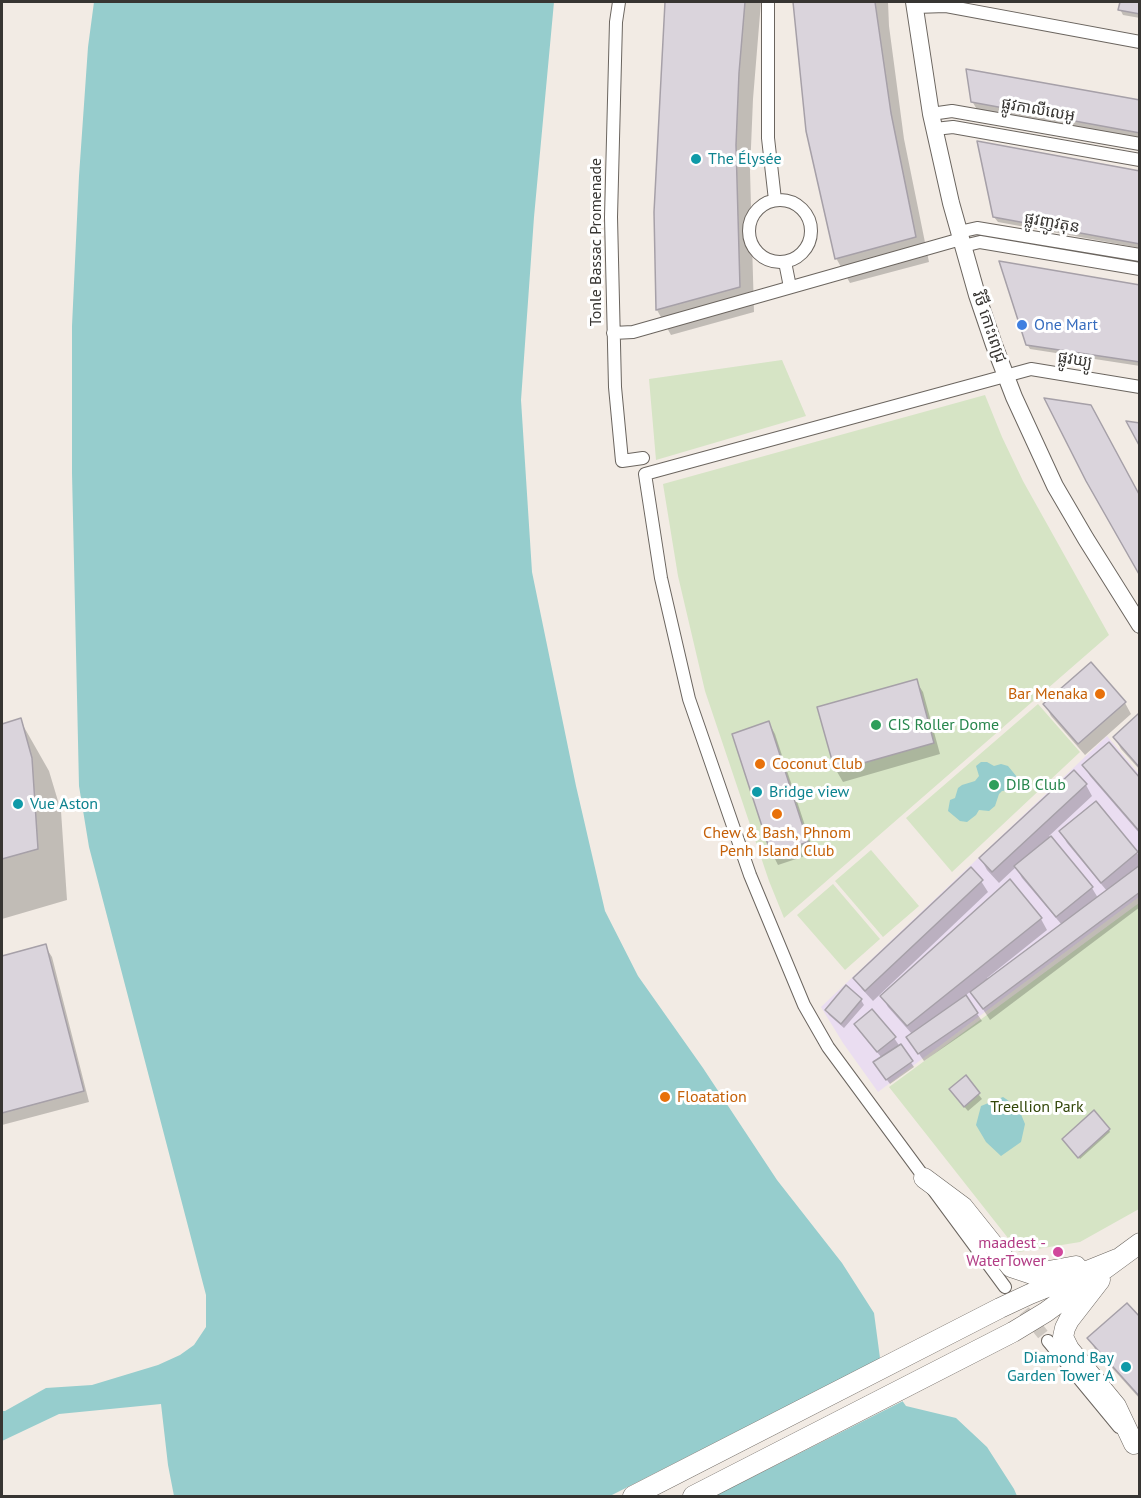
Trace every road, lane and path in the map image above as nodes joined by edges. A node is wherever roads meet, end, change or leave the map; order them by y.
1 (619, 2) edge
2 (768, 2) edge
3 (915, 4) edge
4 (1140, 42) edge
5 (933, 122) junction
6 (1140, 144) edge
7 (1140, 160) edge
8 (775, 200) junction
9 (961, 239) junction
10 (1140, 255) edge
11 (785, 262) junction
12 (1140, 269) edge
13 (790, 287) junction
14 (613, 333) junction
15 (1005, 375) junction
16 (1140, 387) edge
17 (643, 458) dead end
18 (1140, 625) edge
19 (924, 1178) junction
20 (1140, 1243) edge
21 (1117, 1259) junction
22 (1005, 1287) tunnel mouth
23 (1048, 1341) tunnel mouth
24 (1138, 1445) edge
25 (633, 1497) edge
26 (693, 1497) edge

1 - 14 street, Tonle Bassac Promenade
2 - 8 street
3 - 4 street
3 - 5 main road, វិថី កោះពេជ្រ
5 - 6 street, ផ្លូវកាលីលេអូ
5 - 7 street, ផ្លូវកាលីលេអូ
5 - 9 main road, វិថី កោះពេជ្រ
8 - 11 street
8 - 11 street
9 - 10 street, ផ្លូវញូវតុន
9 - 12 street, ផ្លូវញូវតុន
9 - 13 street
9 - 15 main road, វិថី កោះពេជ្រ
11 - 13 street
13 - 14 street
14 - 17 street, Tonle Bassac Promenade
15 - 16 street, ផ្លូវឃ្យូ
15 - 18 main road, វិថី កោះពេជ្រ
15 - 19 street, ផ្លូវឃ្យូ
19 - 21 main road
19 - 22 street
20 - 21 main road
21 - 24 main road
21 - 25 main road
21 - 26 main road
23 - 24 street

